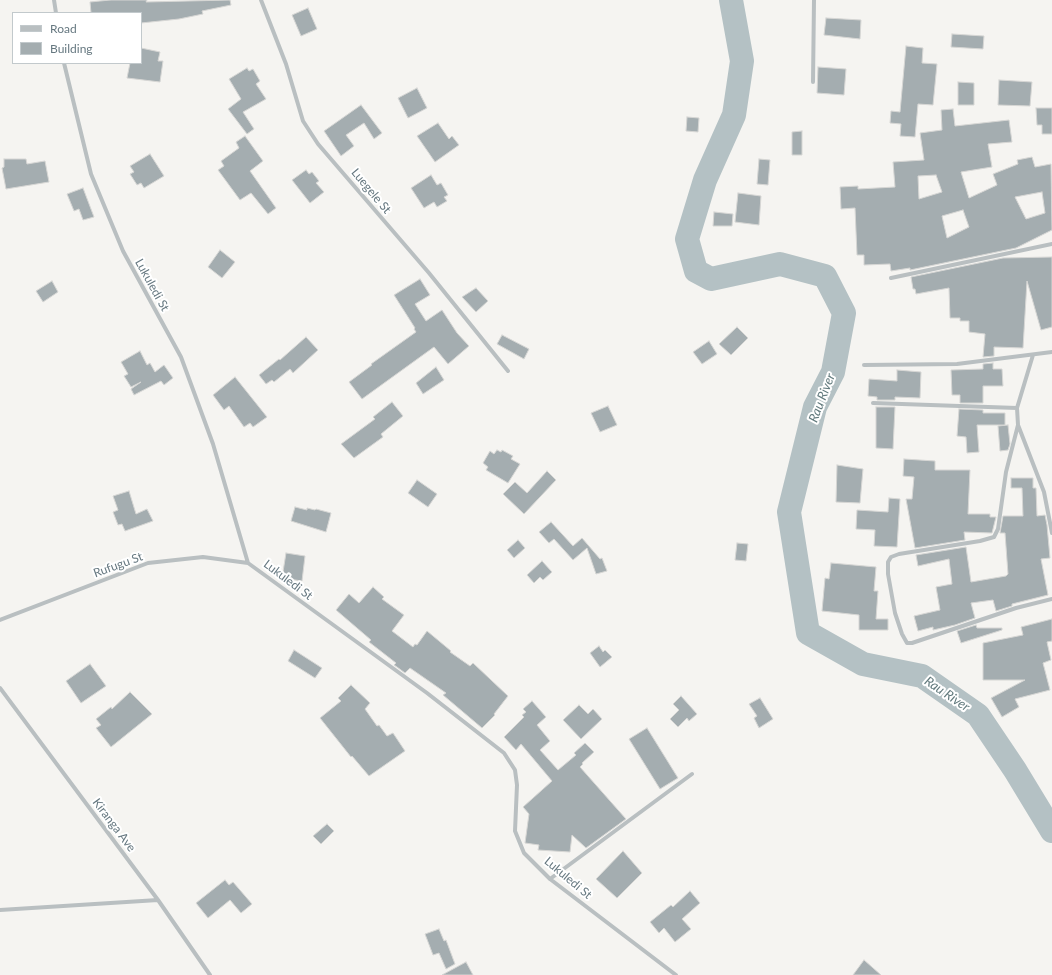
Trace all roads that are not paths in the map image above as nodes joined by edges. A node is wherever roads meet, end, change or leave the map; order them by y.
1 (54, 0) edge
2 (260, 0) edge
3 (814, 0) edge
4 (56, 12) edge
5 (64, 64) edge
6 (813, 82) dead end
7 (1052, 244) edge
8 (891, 278) dead end
9 (1052, 352) edge
10 (1033, 355) junction
11 (864, 365) dead end
12 (508, 370) dead end
13 (873, 403) dead end
14 (1017, 408) junction
15 (1018, 425) junction
16 (1052, 533) edge
17 (248, 563) junction
18 (1052, 600) edge
19 (0, 620) edge
20 (0, 688) edge
21 (692, 774) dead end
22 (550, 879) junction
23 (158, 900) junction
24 (0, 910) edge
25 (210, 975) edge
26 (676, 975) edge

1 - 4 street
2 - 12 street, Luegele St
3 - 6 street
5 - 17 street, Lukuledi St
7 - 8 street
9 - 10 street
10 - 11 street
10 - 14 street
13 - 14 street
14 - 15 street
15 - 16 street
15 - 18 street
17 - 19 street, Rufugu St
17 - 22 street, Lukuledi St
20 - 23 street, Kiranga Ave
21 - 22 street
22 - 26 street, Lukuledi St
23 - 24 street
23 - 25 street, Kiranga Ave

